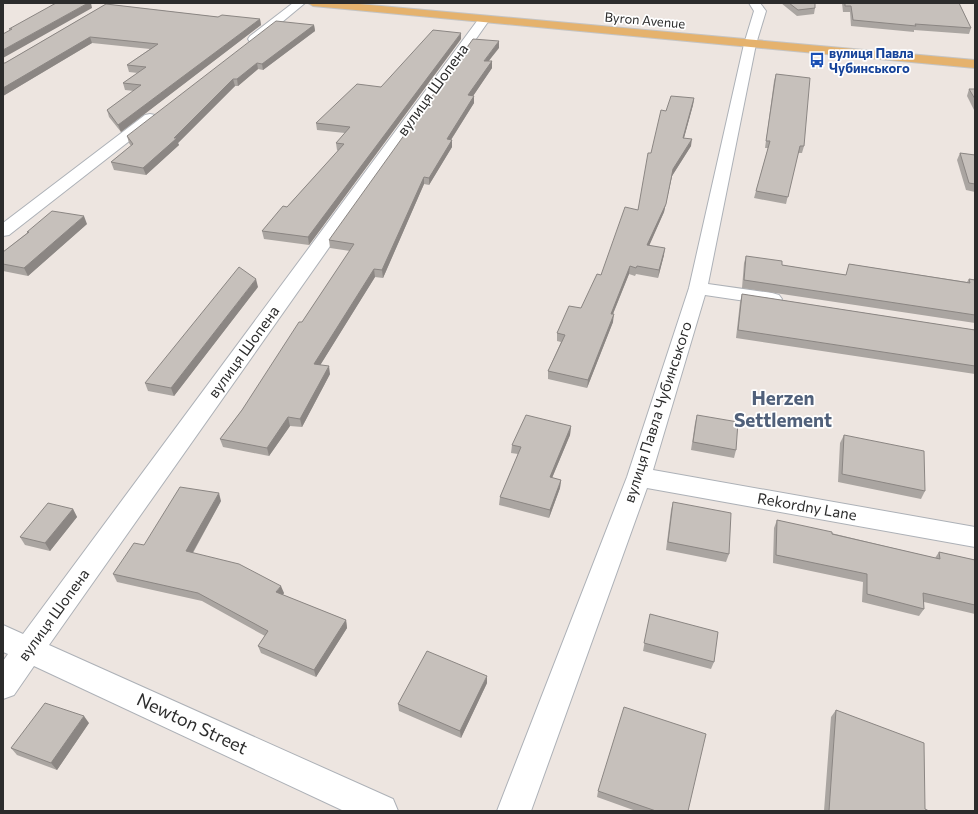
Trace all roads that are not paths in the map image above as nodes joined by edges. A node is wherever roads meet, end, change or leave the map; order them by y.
1 (300, 3) edge
2 (313, 3) edge
3 (754, 3) edge
4 (484, 19) junction
5 (750, 44) junction
6 (243, 47) edge
7 (975, 64) edge
8 (161, 110) edge
9 (3, 231) edge
10 (698, 288) junction
11 (790, 302) edge
12 (639, 478) junction
13 (975, 537) edge
14 (16, 644) edge
15 (3, 685) edge
16 (381, 811) edge
17 (514, 811) edge

1 - 6 street
2 - 4 main road, Byron Avenue
3 - 5 street, вулиця Павла Чубинського
4 - 5 main road, Byron Avenue
4 - 14 street, вулиця Шопена
5 - 7 main road, Byron Avenue
5 - 10 street, вулиця Павла Чубинського
8 - 9 street
10 - 11 street
10 - 12 street, вулиця Павла Чубинського
12 - 13 street, Rekordny Lane
12 - 17 street, вулиця Павла Чубинського
14 - 15 street, вулиця Шопена
14 - 16 street, Newton Street

